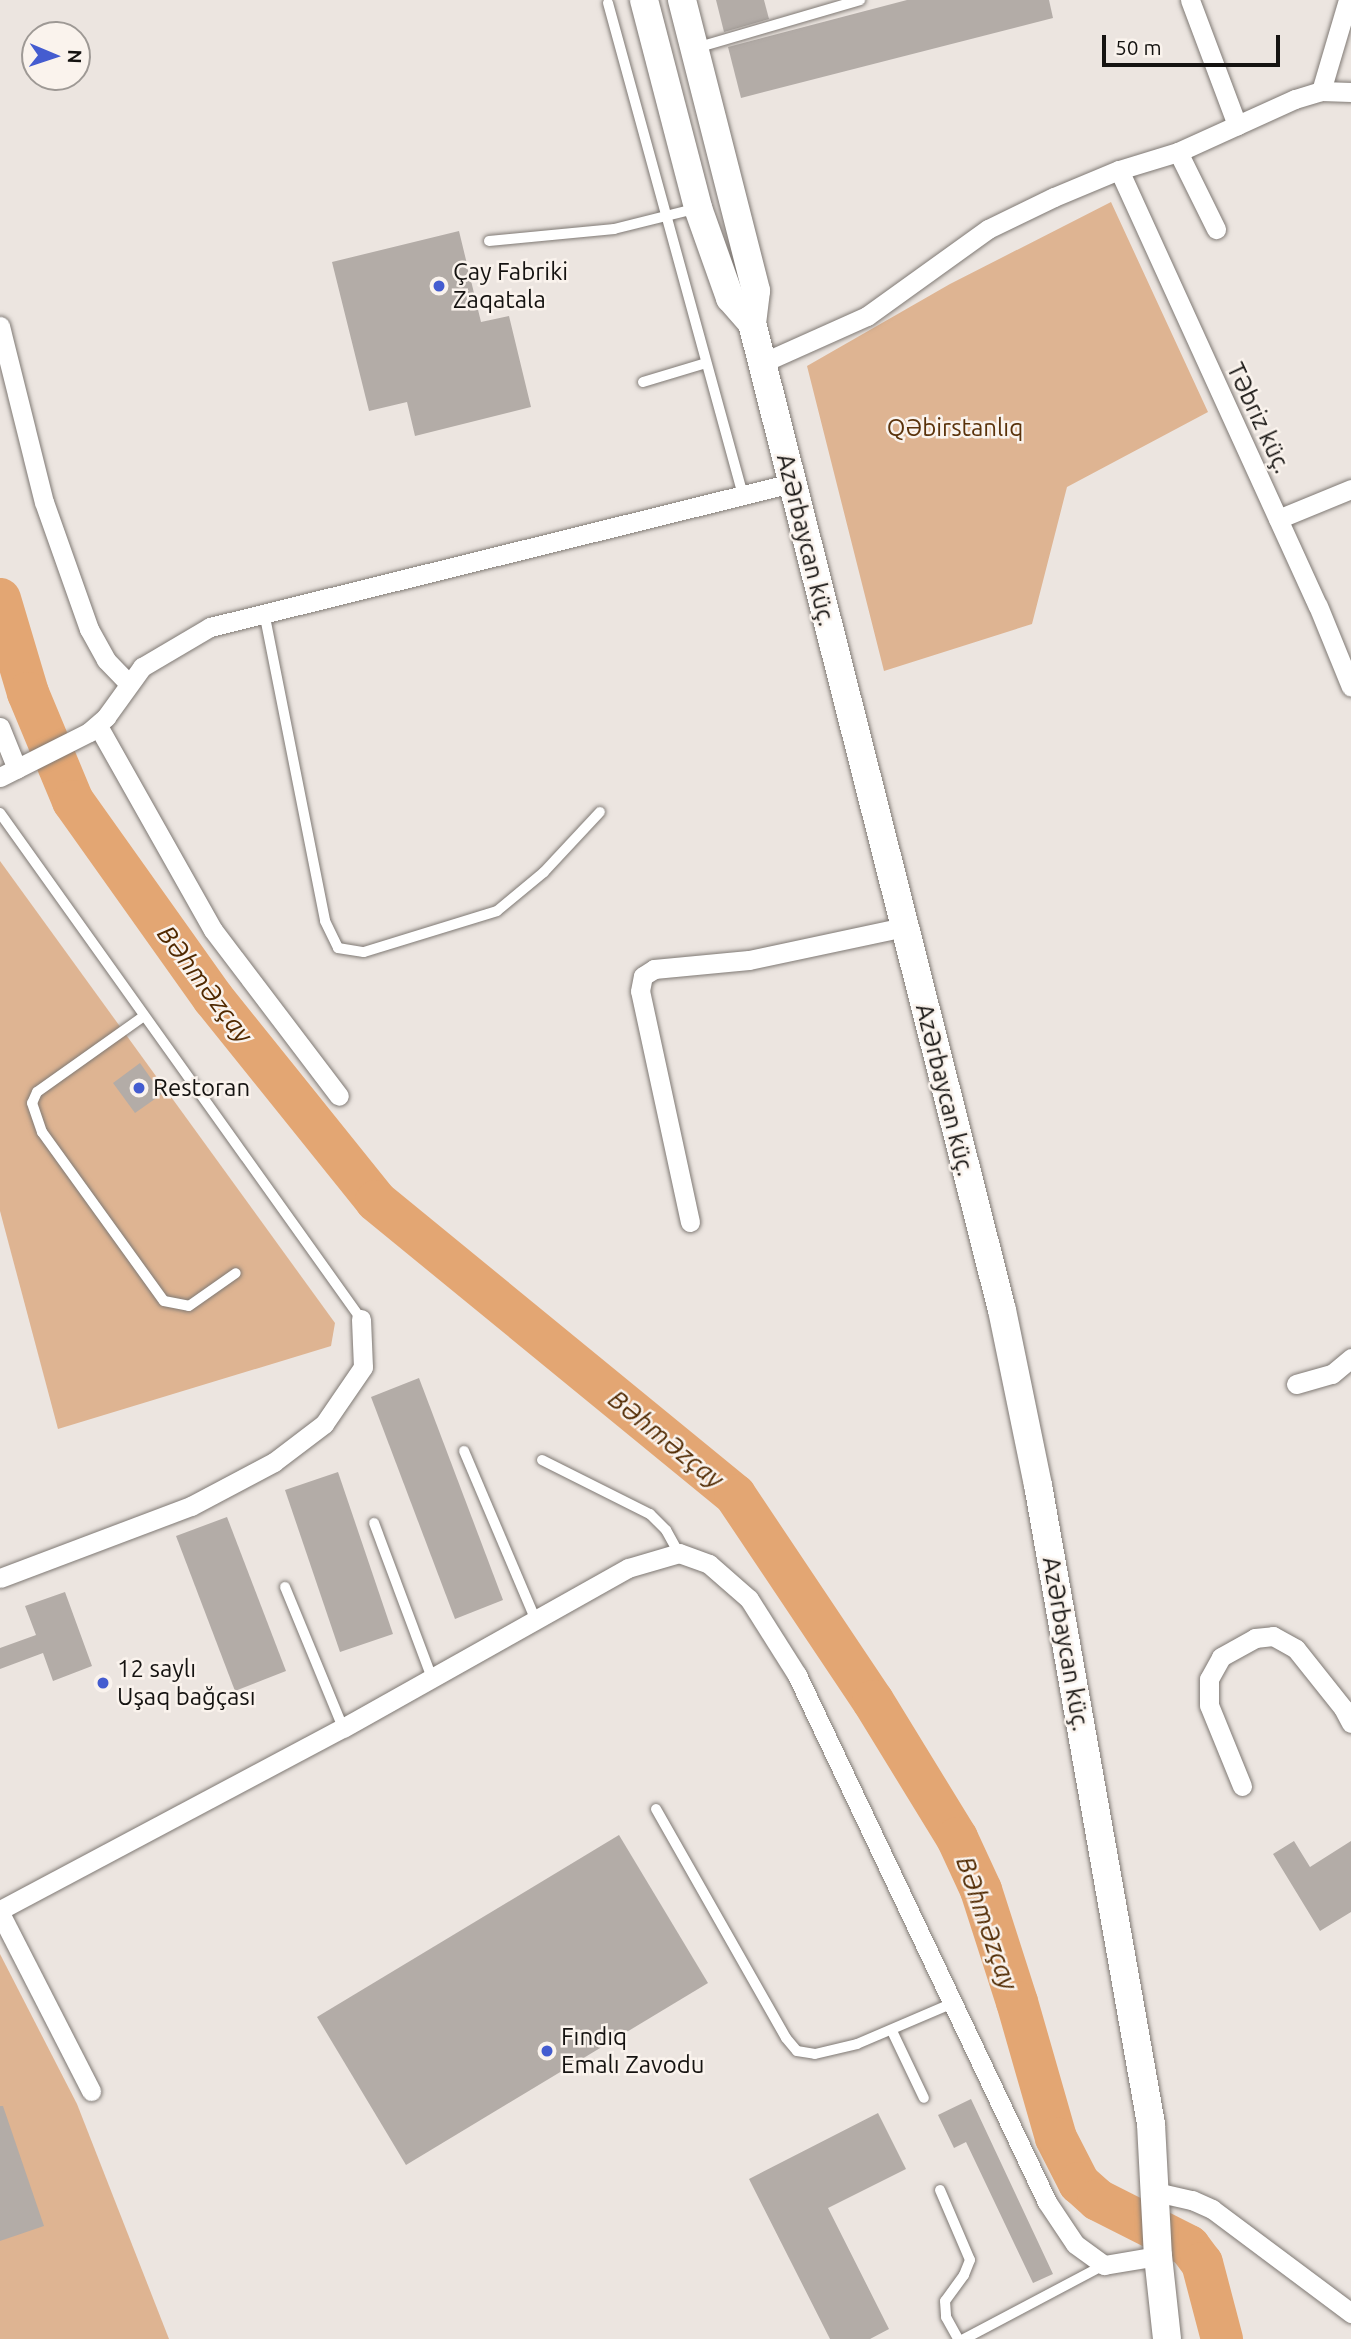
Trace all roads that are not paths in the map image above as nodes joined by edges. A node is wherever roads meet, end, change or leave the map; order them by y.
1 (644, 0) edge
2 (682, 0) edge
3 (860, 0) edge
4 (1190, 0) edge
5 (1348, 0) edge
6 (608, 3) dead end
7 (695, 48) junction
8 (659, 58) junction
9 (1321, 91) junction
10 (1351, 92) edge
11 (1237, 125) junction
12 (1178, 152) junction
13 (1119, 170) junction
14 (698, 208) junction
15 (666, 216) junction
16 (1216, 229) dead end
17 (489, 241) dead end
18 (752, 323) junction
19 (0, 326) edge
20 (706, 363) junction
21 (762, 363) junction
22 (643, 382) dead end
23 (792, 483) junction
24 (1351, 489) edge
25 (743, 495) junction
26 (1278, 519) junction
27 (264, 611) junction
28 (128, 683) junction
29 (1351, 687) edge
30 (0, 727) edge
31 (94, 729) junction
32 (15, 770) edge
33 (600, 812) dead end
34 (0, 813) edge
35 (904, 928) junction
36 (144, 1016) junction
37 (340, 1096) dead end
38 (690, 1222) dead end
39 (236, 1273) dead end
40 (361, 1319) joint
41 (1351, 1358) edge
42 (1296, 1384) dead end
43 (464, 1451) dead end
44 (542, 1460) dead end
45 (374, 1523) dead end
46 (679, 1553) junction
47 (0, 1578) edge
48 (285, 1587) dead end
49 (535, 1618) junction
50 (432, 1678) junction
51 (1351, 1723) edge
52 (343, 1728) junction
53 (1242, 1786) dead end
54 (656, 1809) dead end
55 (0, 1911) edge
56 (953, 2003) junction
57 (892, 2031) junction
58 (91, 2091) dead end
59 (924, 2098) dead end
60 (940, 2190) dead end
61 (1156, 2192) junction
62 (1158, 2256) junction
63 (1104, 2265) junction
64 (1351, 2313) edge
65 (983, 2335) edge
66 (958, 2339) edge
67 (964, 2339) edge
68 (1167, 2339) edge

1 - 8 main road
2 - 7 main road, Azərbaycan küç.
3 - 7 lane
4 - 11 street
5 - 9 street
6 - 15 lane
7 - 8 main road
7 - 18 main road, Azərbaycan küç.
8 - 14 main road
9 - 10 street
9 - 11 street
11 - 12 street
12 - 13 street
12 - 16 street
13 - 21 street
13 - 26 street, Təbriz küç.
14 - 15 lane
14 - 18 main road
15 - 17 lane
15 - 20 lane
18 - 21 main road, Azərbaycan küç.
19 - 28 street
20 - 22 lane
20 - 25 lane
21 - 23 main road, Azərbaycan küç.
23 - 25 street
23 - 35 main road, Azərbaycan küç.
24 - 26 street
25 - 27 street
26 - 29 street, Təbriz küç.
27 - 28 street
27 - 33 lane
28 - 31 street
30 - 32 street
31 - 32 street
31 - 37 street
34 - 36 lane
35 - 38 street
35 - 61 main road, Azərbaycan küç.
36 - 39 lane
36 - 40 lane
40 - 47 street
41 - 42 street
43 - 49 lane
44 - 46 lane
45 - 50 lane
46 - 49 street
46 - 56 street
48 - 52 lane
49 - 50 street
50 - 52 street
51 - 53 street
52 - 55 street
54 - 57 lane
55 - 58 street
56 - 57 lane
56 - 63 street
57 - 59 lane
60 - 66 lane
61 - 62 main road, Azərbaycan küç.
61 - 64 street
62 - 63 street
62 - 68 main road
63 - 65 lane
65 - 67 lane

